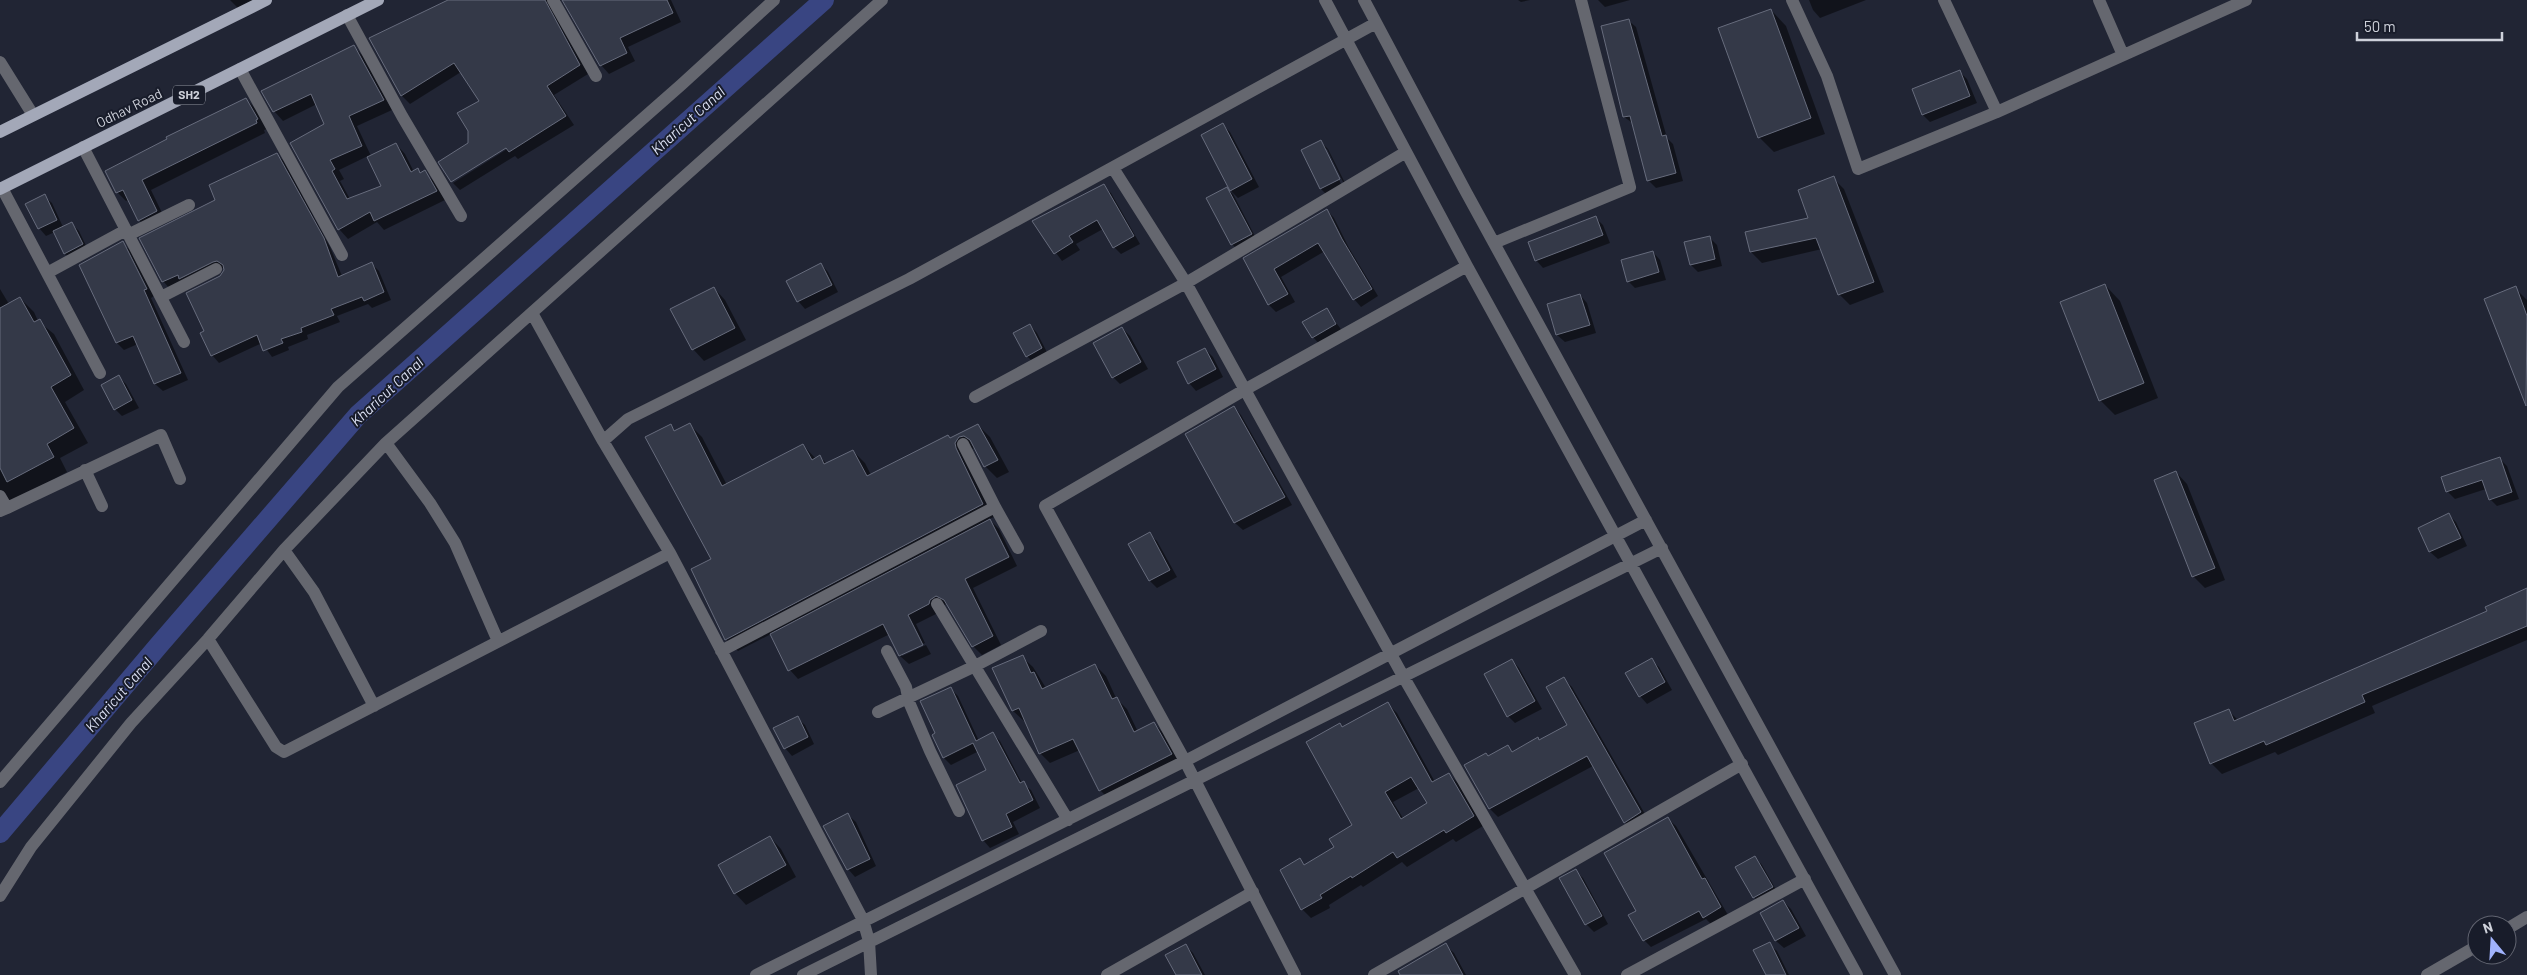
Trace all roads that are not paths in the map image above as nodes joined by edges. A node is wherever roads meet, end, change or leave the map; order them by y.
1 (266, 0) edge
2 (378, 0) edge
3 (553, 0) edge
4 (774, 0) edge
5 (882, 0) edge
6 (1325, 0) edge
7 (1364, 0) edge
8 (1581, 0) edge
9 (1792, 0) edge
10 (1944, 0) edge
11 (2099, 0) edge
12 (2246, 0) edge
13 (347, 15) junction
14 (1376, 23) junction
15 (1346, 40) junction
16 (2124, 55) junction
17 (0, 62) edge
18 (240, 69) junction
19 (596, 76) dead end
20 (1997, 112) junction
21 (33, 115) junction
22 (0, 132) edge
23 (83, 147) junction
24 (1406, 152) junction
25 (1113, 168) junction
26 (1, 189) edge
27 (189, 205) dead end
28 (461, 216) dead end
29 (127, 232) junction
30 (1494, 243) junction
31 (342, 255) dead end
32 (1467, 266) junction
33 (216, 269) dead end
34 (46, 273) junction
35 (1186, 283) junction
36 (161, 298) junction
37 (532, 313) junction
38 (184, 342) dead end
39 (100, 372) dead end
40 (1246, 389) junction
41 (975, 397) dead end
42 (603, 441) junction
43 (386, 443) junction
44 (963, 444) dead end
45 (85, 470) junction
46 (180, 479) dead end
47 (0, 496) edge
48 (102, 506) dead end
49 (995, 507) junction
50 (3, 510) edge
51 (1646, 520) junction
52 (1616, 537) junction
53 (1018, 548) dead end
54 (1662, 548) junction
55 (284, 550) junction
56 (670, 553) junction
57 (1630, 563) junction
58 (937, 604) dead end
59 (1042, 630) dead end
60 (208, 639) junction
61 (498, 641) junction
62 (721, 651) junction
63 (888, 651) dead end
64 (1390, 654) junction
65 (975, 666) junction
66 (1403, 676) junction
67 (908, 698) junction
68 (374, 706) junction
69 (878, 712) dead end
70 (1185, 761) junction
71 (1742, 764) junction
72 (1195, 780) junction
73 (0, 782) edge
74 (959, 811) dead end
75 (1068, 820) junction
76 (1805, 879) junction
77 (1524, 889) junction
78 (1254, 892) junction
79 (0, 896) edge
80 (862, 920) junction
81 (869, 941) junction
82 (2467, 952) edge
83 (756, 975) edge
84 (804, 975) edge
85 (871, 975) edge
86 (1107, 975) edge
87 (1295, 975) edge
88 (1374, 975) edge
89 (1575, 975) edge
90 (1627, 975) edge
91 (1857, 975) edge
92 (1895, 975) edge
93 (2427, 975) edge

1 - 21 main road
2 - 13 main road, Odhav Road / SH2
3 - 19 street
4 - 73 street
5 - 37 street
6 - 15 street
7 - 14 street
8 - 30 street
9 - 20 street
10 - 20 street
11 - 16 street
12 - 16 street
13 - 18 main road, Odhav Road / SH2
13 - 28 street
14 - 15 street
14 - 30 street
15 - 24 street
15 - 25 street
16 - 20 street
17 - 21 street
18 - 23 main road, Odhav Road / SH2
18 - 31 street
21 - 22 main road
23 - 26 main road, Odhav Road / SH2
23 - 29 street
24 - 32 street
24 - 35 street
25 - 35 street
25 - 42 street
26 - 34 street
27 - 29 street
29 - 34 street
29 - 36 street
30 - 51 street
32 - 40 street
32 - 52 street
33 - 36 street
34 - 39 street
35 - 40 street
35 - 41 street
36 - 38 street
37 - 42 street
37 - 43 street
40 - 64 street
40 - 70 street
42 - 56 street
43 - 55 street
43 - 61 street
44 - 49 street
45 - 46 street
45 - 48 street
45 - 50 street
47 - 50 street
49 - 53 street
49 - 62 street
51 - 52 street
51 - 54 street
52 - 57 street
52 - 64 street
54 - 57 street
54 - 92 street
55 - 60 street
55 - 68 street
56 - 61 street
56 - 62 street
57 - 66 street
57 - 71 street
58 - 65 street
59 - 65 street
60 - 68 street
60 - 79 street
61 - 68 street
62 - 80 street
63 - 67 street
64 - 66 street
64 - 70 street
65 - 67 street
65 - 75 street
66 - 72 street
66 - 77 street
67 - 69 street
67 - 74 street
70 - 72 street
70 - 75 street
71 - 76 street
71 - 77 street
72 - 78 street
72 - 81 street
75 - 80 street
76 - 90 street
76 - 91 street
77 - 88 street
77 - 89 street
78 - 86 street
78 - 87 street
80 - 81 street
80 - 83 street
81 - 84 street
81 - 85 street
82 - 93 street

